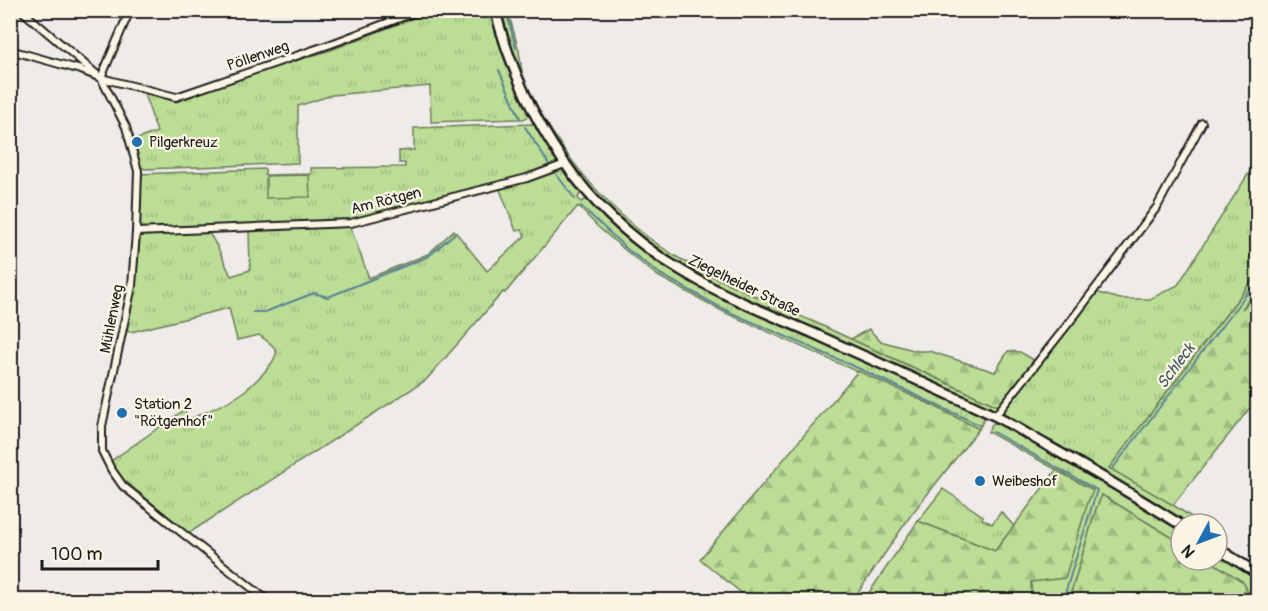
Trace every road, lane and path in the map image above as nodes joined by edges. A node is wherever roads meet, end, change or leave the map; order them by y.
1 (21, 10) edge
2 (130, 10) edge
3 (421, 10) edge
4 (495, 10) edge
5 (10, 50) edge
6 (101, 78) junction
7 (1202, 123) dead end
8 (566, 165) junction
9 (136, 232) junction
10 (995, 416) junction
11 (1169, 517) edge
12 (1229, 556) edge
13 (1257, 574) edge
14 (267, 600) edge

1 - 6 street, Mühlenweg
2 - 6 street
3 - 6 street, Pöllenweg
4 - 8 street, Ziegelheider Straße
5 - 6 street, Pöllenweg
6 - 9 street, Mühlenweg
7 - 10 street
8 - 9 street, Am Rötgen
8 - 10 street, Ziegelheider Straße
9 - 14 street, Mühlenweg
10 - 11 street, Ziegelheider Straße
12 - 13 street

